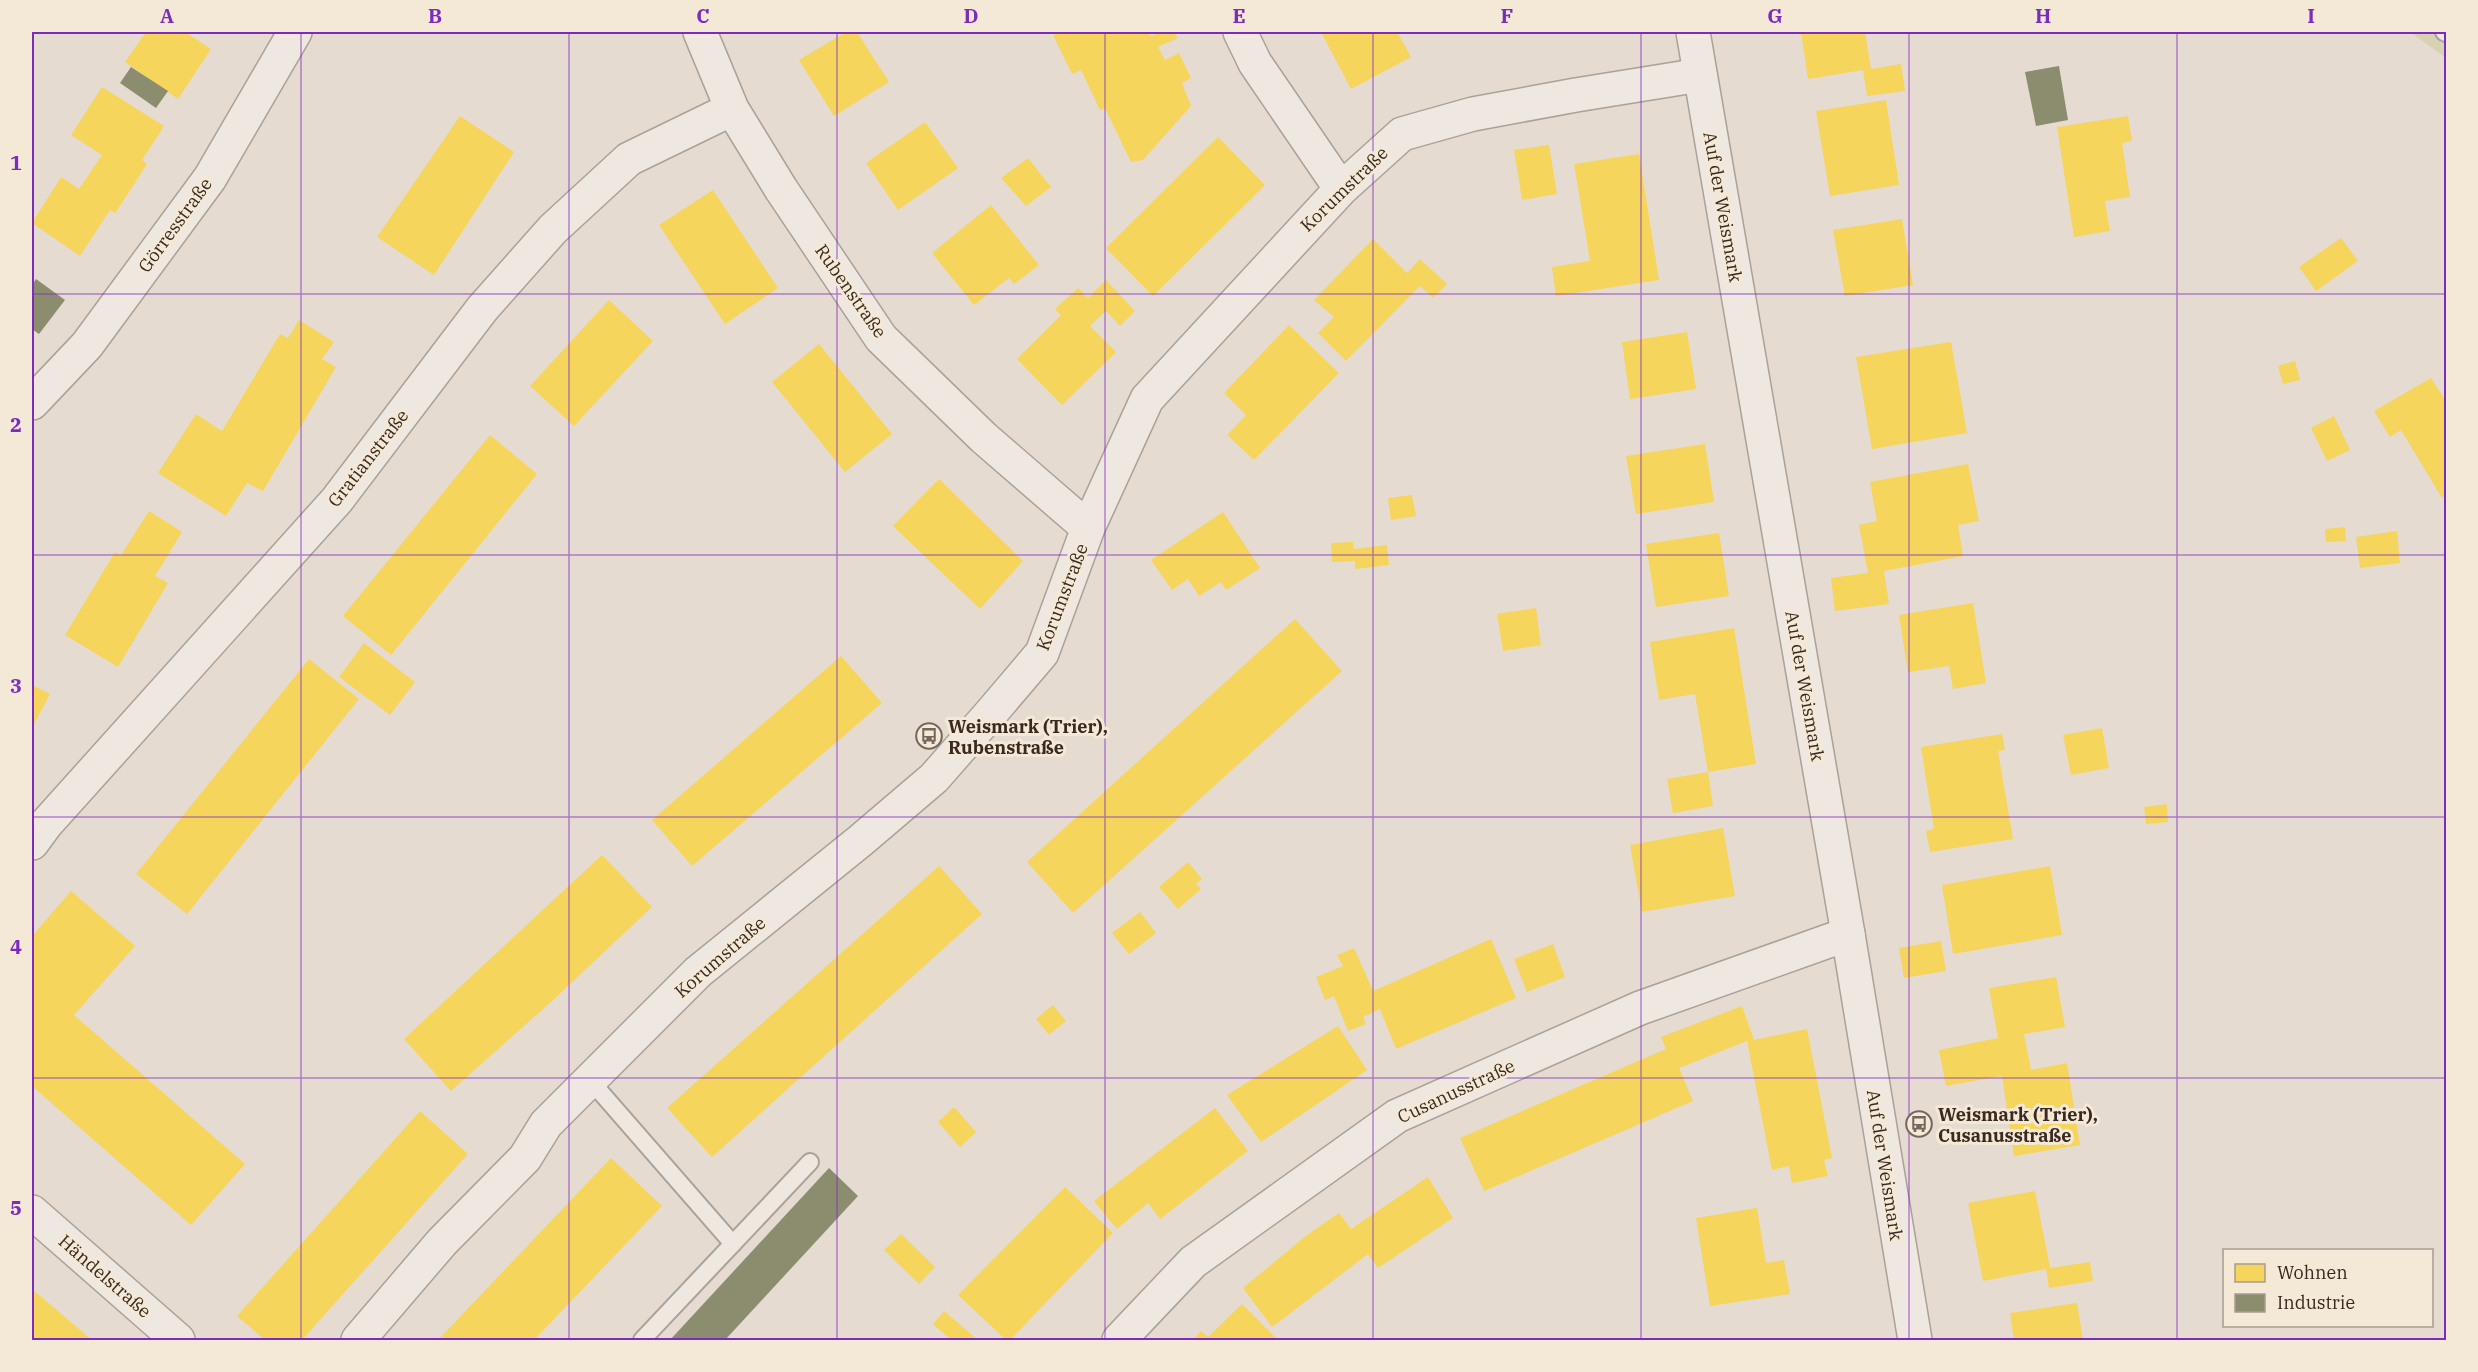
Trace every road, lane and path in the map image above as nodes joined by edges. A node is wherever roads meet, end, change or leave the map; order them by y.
1 (295, 32) edge
2 (700, 32) edge
3 (1240, 32) edge
4 (1693, 32) edge
5 (1700, 75) junction
6 (732, 109) junction
7 (1341, 189) junction
8 (32, 403) edge
9 (1088, 528) junction
10 (32, 843) edge
11 (1848, 934) junction
12 (590, 1080) junction
13 (810, 1162) dead end
14 (32, 1212) edge
15 (733, 1244) junction
16 (178, 1341) edge
17 (358, 1341) edge
18 (642, 1341) edge
19 (1119, 1341) edge
20 (1915, 1341) edge

1 - 8 street, Görresstraße
2 - 6 street, Rubenstraße
3 - 7 street
4 - 5 street, Auf der Weismark
5 - 7 street, Korumstraße
5 - 11 street, Auf der Weismark
6 - 9 street, Rubenstraße
6 - 10 street, Gratianstraße
7 - 9 street, Korumstraße
9 - 12 street, Korumstraße
11 - 19 street, Cusanusstraße
11 - 20 street, Auf der Weismark
12 - 15 lane
12 - 17 street, Korumstraße
13 - 15 lane
14 - 16 street, Händelstraße
15 - 18 lane

